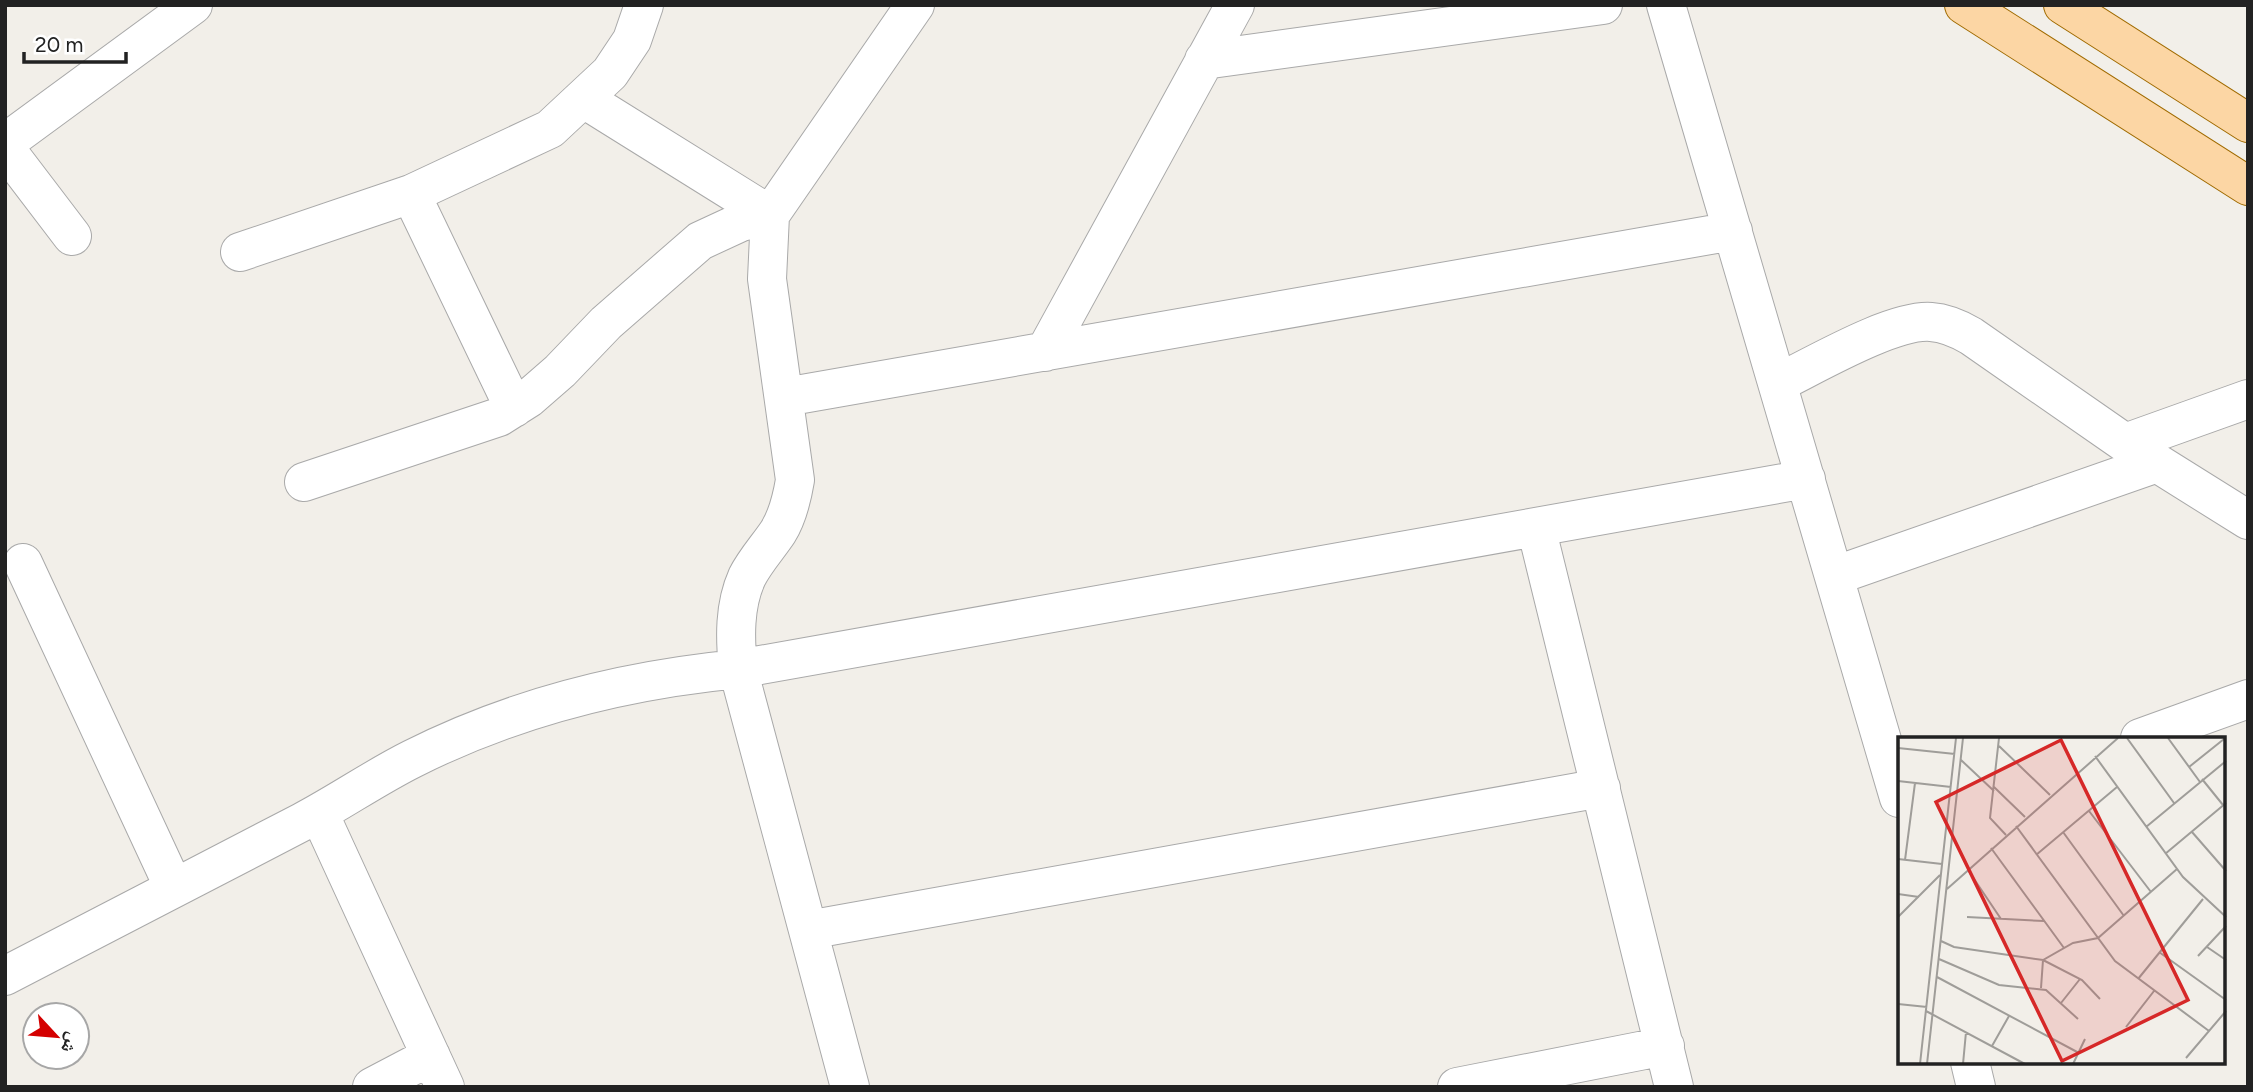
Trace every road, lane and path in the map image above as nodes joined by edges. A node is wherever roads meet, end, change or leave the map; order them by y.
1 (193, 5) edge
2 (644, 5) edge
3 (915, 5) edge
4 (1234, 5) edge
5 (1603, 5) edge
6 (1666, 5) edge
7 (1964, 5) edge
8 (2063, 5) edge
9 (1205, 60) junction
10 (584, 99) junction
11 (2248, 123) edge
12 (5, 143) edge
13 (5, 148) edge
14 (2248, 186) edge
15 (411, 194) junction
16 (770, 215) junction
17 (1733, 232) junction
18 (72, 236) dead end
19 (240, 253) dead end
20 (1045, 352) junction
21 (1778, 383) junction
22 (785, 397) junction
23 (2248, 399) edge
24 (514, 408) junction
25 (2125, 443) junction
26 (2157, 463) junction
27 (1806, 479) junction
28 (304, 482) dead end
29 (2248, 520) edge
30 (1536, 527) junction
31 (23, 563) dead end
32 (1834, 576) junction
33 (738, 669) junction
34 (2248, 699) edge
35 (2143, 737) edge
36 (1601, 788) junction
37 (1898, 795) edge
38 (319, 813) junction
39 (174, 888) junction
40 (808, 930) junction
41 (5, 976) edge
42 (1665, 1046) junction
43 (1970, 1064) edge
44 (438, 1071) edge
45 (372, 1087) edge
46 (850, 1087) edge
47 (1457, 1087) edge
48 (1674, 1087) edge
49 (1976, 1087) edge

1 - 12 street
2 - 10 street
3 - 16 street
4 - 9 street
5 - 9 street
6 - 17 street
7 - 14 main road
8 - 11 main road
9 - 20 street
10 - 15 street
10 - 16 street
13 - 18 street
15 - 19 street
15 - 24 street
16 - 22 street
16 - 24 street
17 - 20 street
17 - 21 street
20 - 22 street
21 - 25 street
21 - 27 street
22 - 33 street
23 - 25 street
24 - 28 street
25 - 26 street
26 - 29 street
26 - 32 street
27 - 30 street
27 - 32 street
30 - 33 street
30 - 36 street
31 - 39 street
32 - 37 street
33 - 38 street
33 - 40 street
34 - 35 street
36 - 40 street
36 - 42 street
38 - 39 street
38 - 44 street
39 - 41 street
40 - 46 street
42 - 47 street
42 - 48 street
43 - 49 street
44 - 45 street

